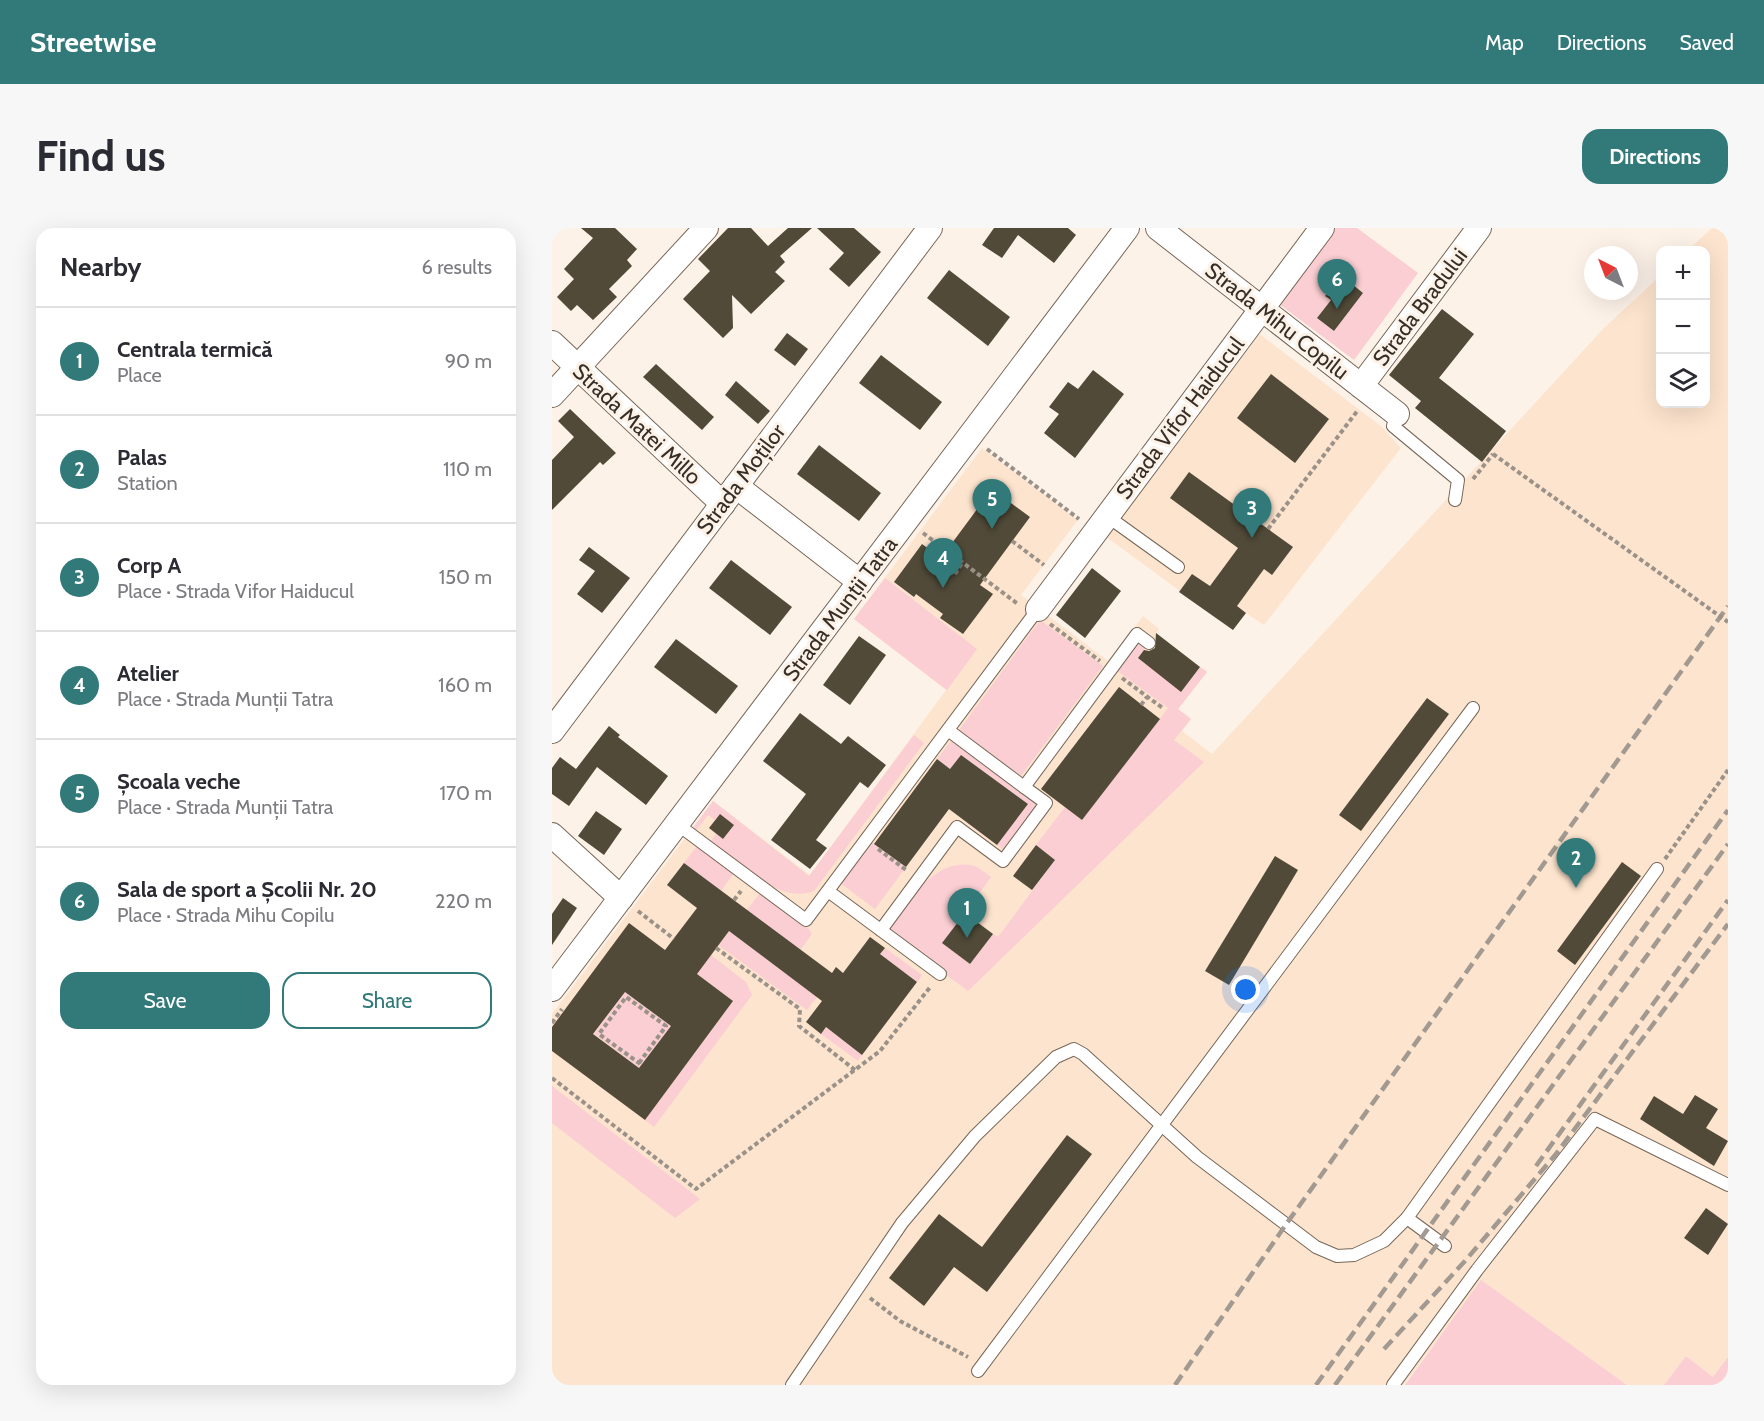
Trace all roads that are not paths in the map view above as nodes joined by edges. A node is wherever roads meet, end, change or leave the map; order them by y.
1 (706, 228) edge
2 (930, 228) edge
3 (1127, 228) edge
4 (1158, 228) edge
5 (1322, 228) edge
6 (1479, 228) edge
7 (1261, 309) junction
8 (552, 343) edge
9 (577, 367) junction
10 (1366, 390) junction
11 (552, 394) edge
12 (1397, 414) joint
13 (730, 495) junction
14 (1455, 500) dead end
15 (1101, 524) junction
16 (1178, 567) dead end
17 (860, 582) junction
18 (1036, 612) joint
19 (1149, 643) dead end
20 (1473, 708) dead end
21 (948, 730) junction
22 (552, 731) edge
23 (1024, 787) junction
24 (677, 824) junction
25 (552, 835) edge
26 (1657, 869) road end
27 (828, 891) junction
28 (621, 898) junction
29 (881, 930) junction
30 (940, 974) road end
31 (552, 989) edge
32 (1162, 1126) junction
33 (1728, 1185) edge
34 (1407, 1218) junction
35 (1444, 1246) dead end
36 (978, 1371) road end
37 (792, 1385) edge
38 (1394, 1385) edge

1 - 9 street
2 - 13 street, Strada Moților
3 - 17 street, Strada Munții Tatra
4 - 7 street, Strada Mihu Copilu
5 - 7 street, Strada Vifor Haiducul
6 - 10 street, Strada Bradului
7 - 10 street, Strada Mihu Copilu
7 - 15 street, Strada Vifor Haiducul
8 - 9 street, Strada Matei Millo
9 - 11 street
9 - 13 street, Strada Matei Millo
10 - 12 street, Strada Mihu Copilu
12 - 14 lane
13 - 17 street, Strada Matei Millo
13 - 22 street, Strada Moților
15 - 16 lane
15 - 18 street, Strada Vifor Haiducul
17 - 24 street, Strada Munții Tatra
18 - 21 lane
19 - 23 lane
20 - 32 lane
21 - 23 lane
21 - 27 lane
23 - 29 lane
24 - 27 lane
24 - 28 street, Strada Munții Tatra
25 - 28 street
26 - 34 lane
27 - 29 lane
28 - 31 street, Strada Munții Tatra
29 - 30 lane
32 - 34 lane
32 - 36 lane
32 - 37 lane
33 - 38 lane
34 - 35 lane

